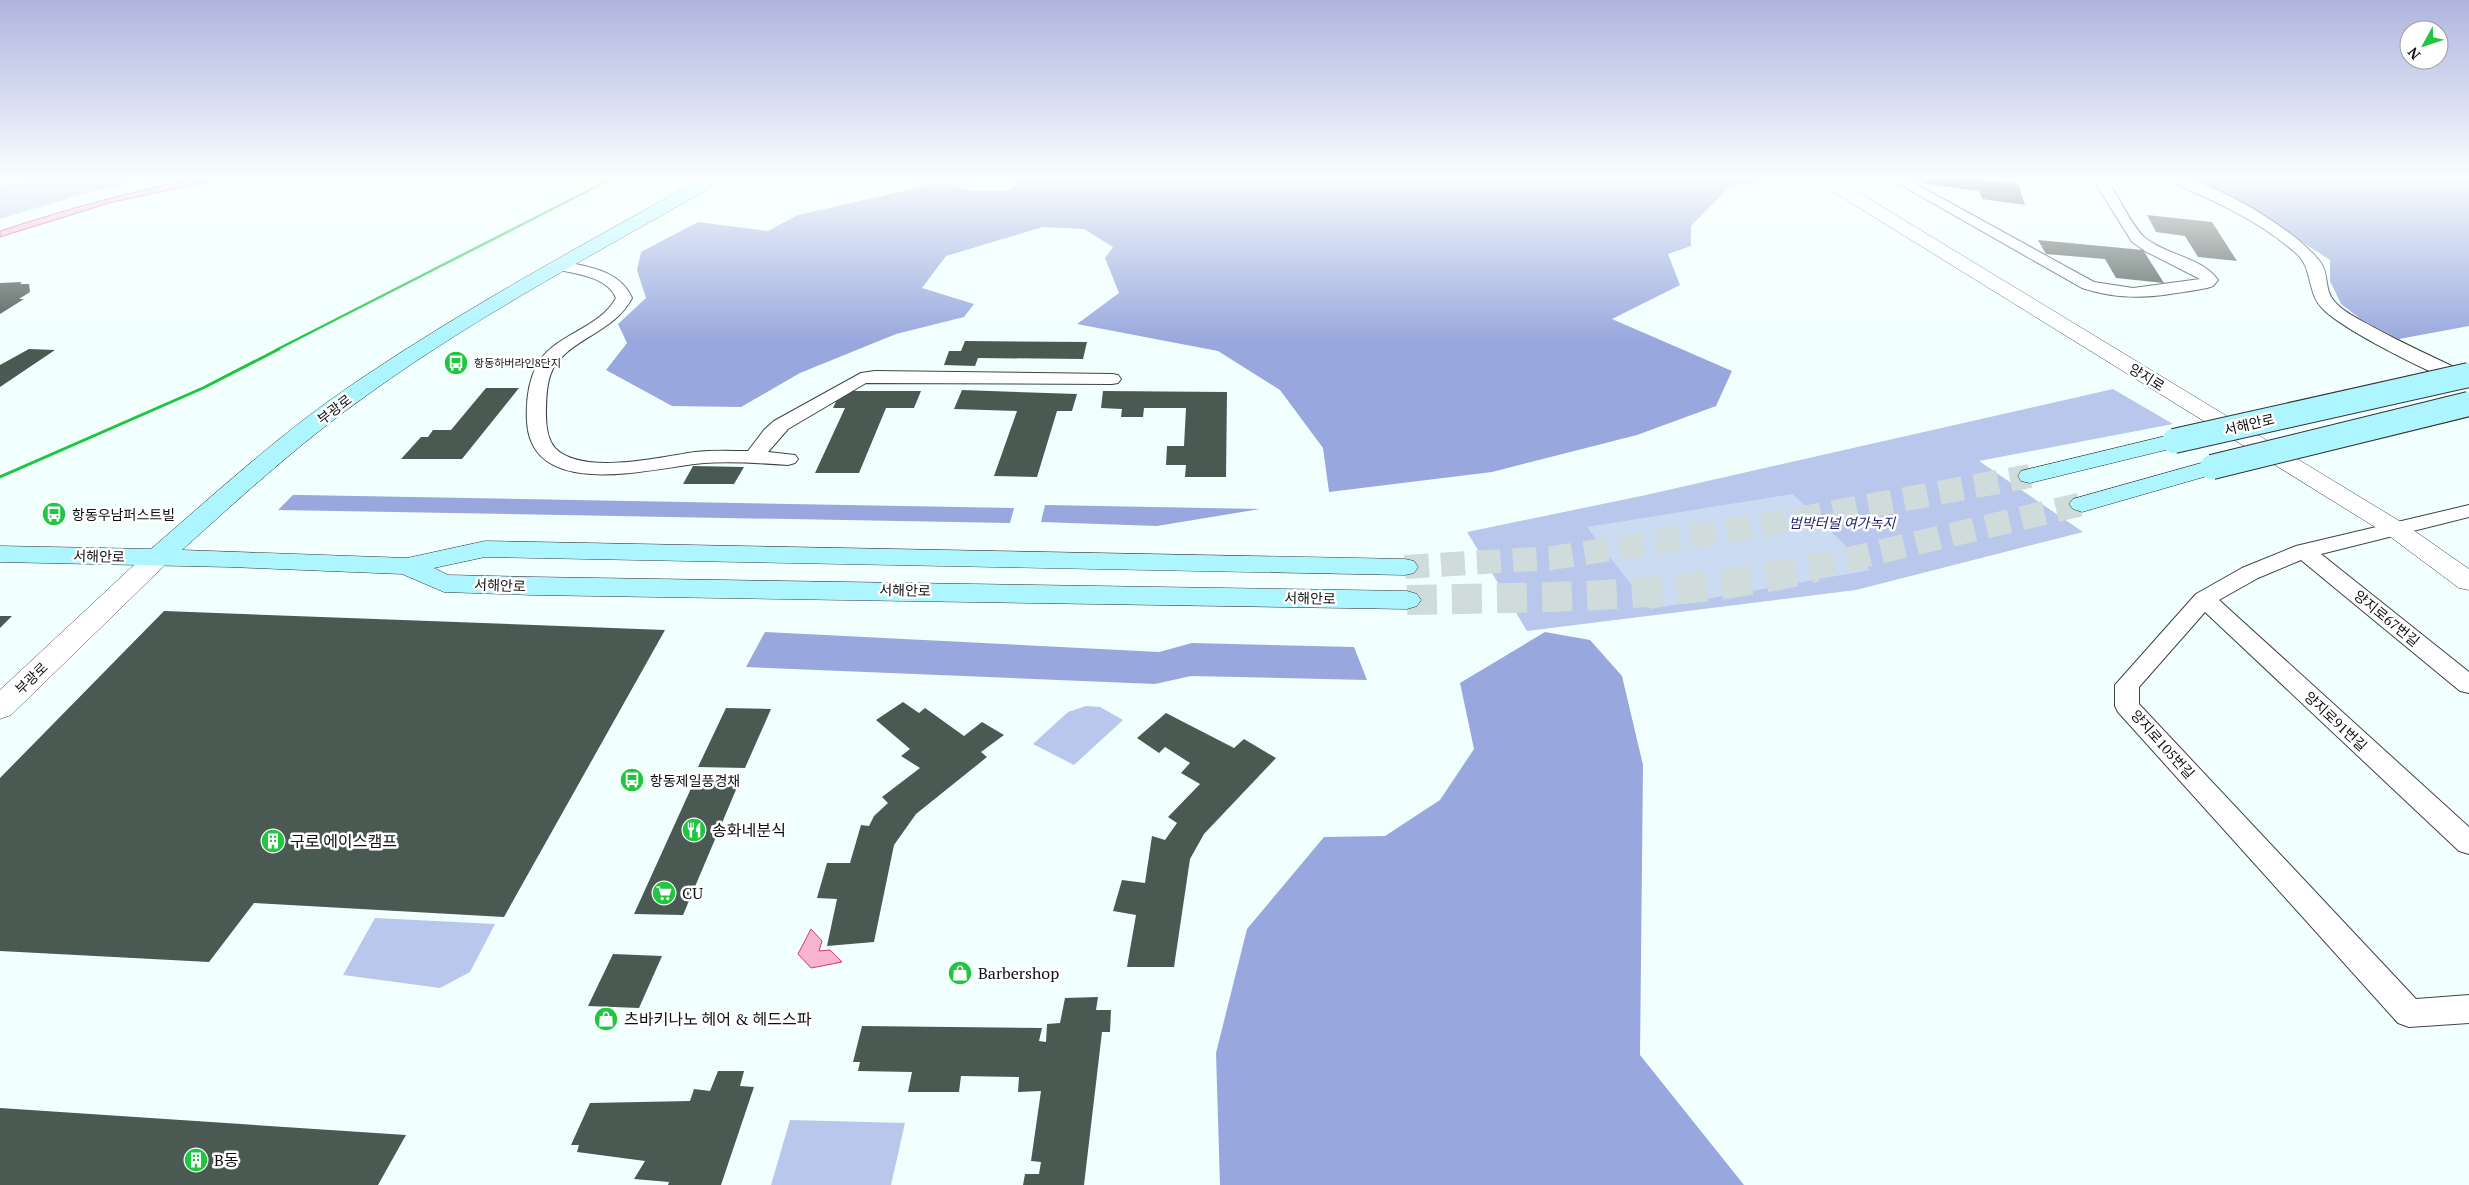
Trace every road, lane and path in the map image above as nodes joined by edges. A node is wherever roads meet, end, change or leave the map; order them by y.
1 (620, 232) edge
2 (1912, 232) edge
3 (1993, 232) edge
4 (2133, 232) edge
5 (2277, 232) edge
6 (561, 266) junction
7 (2469, 375) edge
8 (1112, 378) dead end
9 (2469, 381) edge
10 (2469, 404) edge
11 (754, 457) junction
12 (788, 459) dead end
13 (2030, 476) tunnel mouth
14 (2082, 504) tunnel mouth
15 (2469, 511) edge
16 (2397, 530) junction
17 (2304, 551) junction
18 (0, 554) edge
19 (157, 558) junction
20 (407, 566) junction
21 (1405, 566) tunnel mouth
22 (2469, 582) edge
23 (2204, 599) junction
24 (1407, 600) tunnel mouth
25 (2469, 685) edge
26 (0, 708) edge
27 (2469, 843) edge
28 (2469, 1009) edge

1 - 6 main road, 부광로
2 - 16 street, 양지로
3 - 4 street
5 - 9 street
6 - 11 street
6 - 19 main road, 부광로
7 - 13 main road, 서해안로, bridge
8 - 11 street
10 - 14 main road, bridge
11 - 12 street
15 - 16 street, 양지로105번길
16 - 17 street, 양지로105번길
16 - 22 street, 양지로
17 - 23 street, 양지로105번길
17 - 25 street, 양지로67번길
18 - 19 main road, 서해안로
19 - 20 main road, 서해안로
19 - 26 street, 부광로
20 - 21 main road, 서해안로
20 - 24 main road, 서해안로
23 - 27 street, 양지로91번길
23 - 28 street, 양지로105번길

